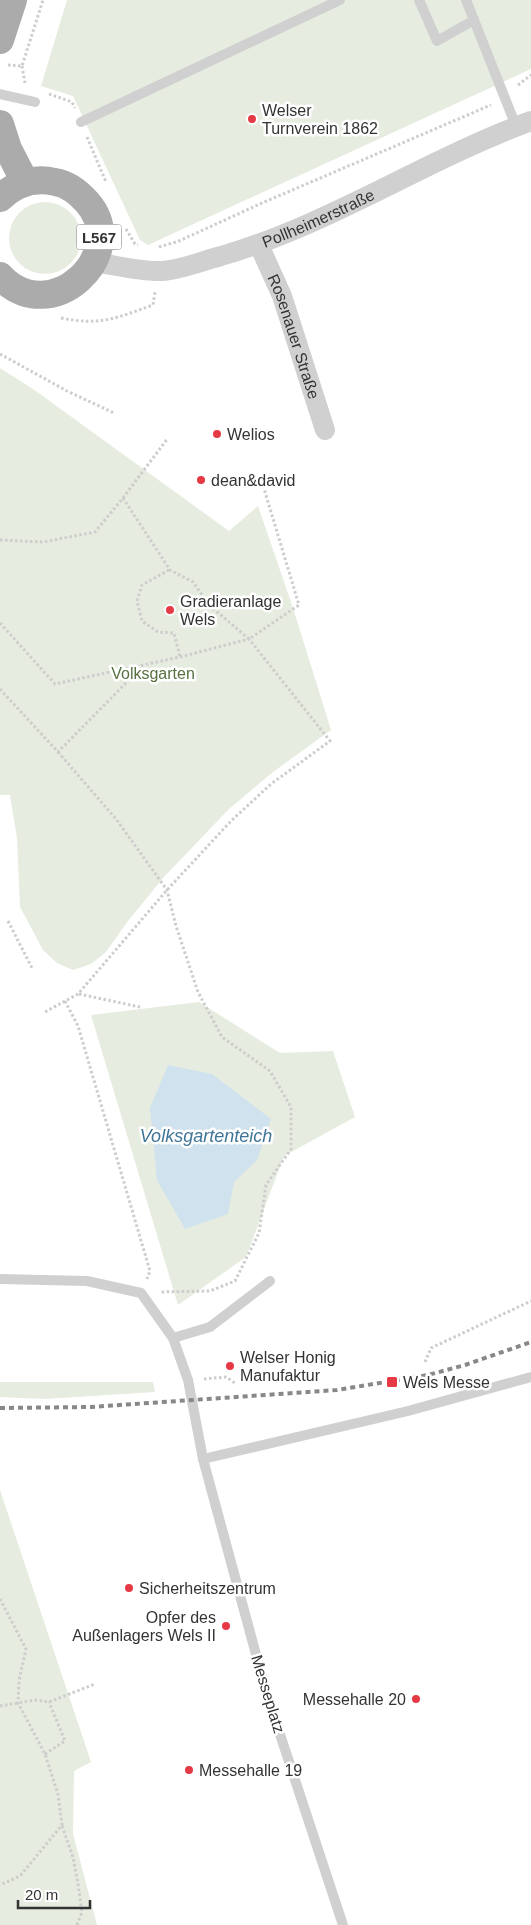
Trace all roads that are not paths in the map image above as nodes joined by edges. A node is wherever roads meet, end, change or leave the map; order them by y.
1 (13, 0) edge
2 (340, 0) edge
3 (419, 0) edge
4 (466, 0) edge
5 (474, 20) junction
6 (0, 40) edge
7 (0, 94) edge
8 (35, 102) dead end
9 (81, 122) road end
10 (0, 124) edge
11 (523, 124) edge
12 (25, 182) junction
13 (0, 198) edge
14 (259, 245) junction
15 (94, 262) junction
16 (0, 276) edge
17 (325, 430) dead end
18 (0, 1279) edge
19 (270, 1281) dead end
20 (172, 1338) junction
21 (531, 1377) edge
22 (203, 1459) junction
23 (344, 1925) edge

1 - 6 main road
2 - 9 lane
3 - 5 lane
4 - 5 lane
5 - 11 lane
7 - 8 lane
10 - 12 main road
11 - 14 street, Pollheimerstraße
12 - 13 main road, L567
12 - 15 main road, L567
14 - 15 street, Pollheimerstraße
14 - 17 street, Rosenauer Straße
15 - 16 main road, L567
18 - 20 lane, Messeplatz
19 - 20 lane
20 - 22 lane, Messeplatz
21 - 22 lane
22 - 23 lane, Messeplatz

